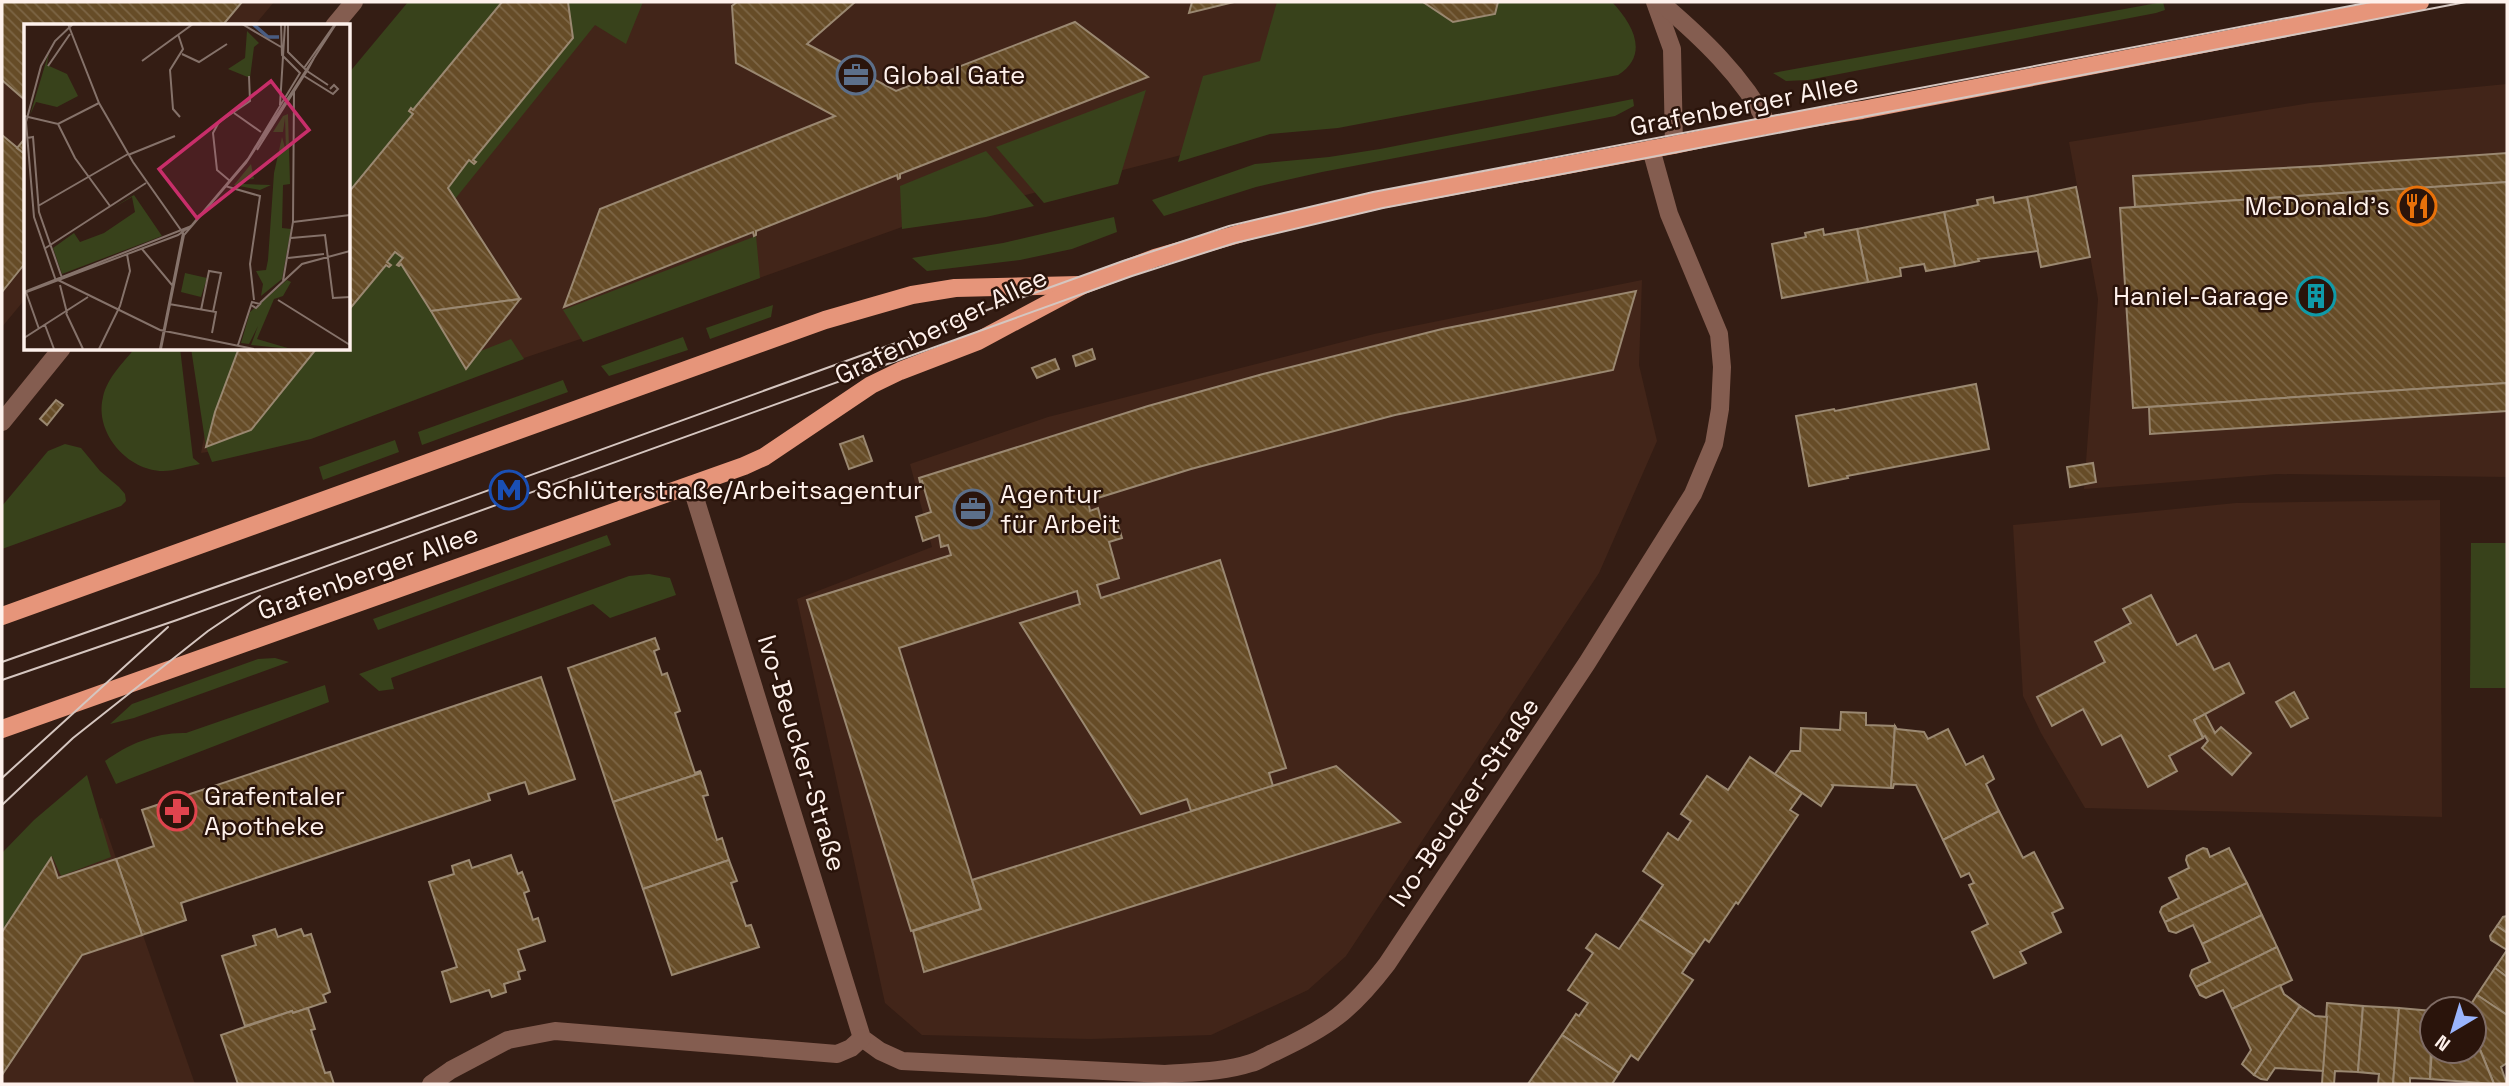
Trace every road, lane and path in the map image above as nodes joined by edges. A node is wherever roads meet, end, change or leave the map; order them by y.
1 (354, 2) edge
2 (1657, 2) edge
3 (2420, 2) edge
4 (336, 24) edge
5 (1768, 125) junction
6 (1674, 145) junction
7 (1651, 149) junction
8 (1083, 285) junction
9 (60, 350) edge
10 (2, 422) edge
11 (691, 485) junction
12 (2, 615) edge
13 (5, 726) edge
14 (862, 1038) junction
15 (431, 1084) edge

1 - 4 street
2 - 5 street
2 - 6 street
3 - 5 main road, Grafenberger Allee
5 - 6 main road, Grafenberger Allee
6 - 7 main road, Grafenberger Allee
7 - 8 main road, Grafenberger Allee
7 - 14 street, Ivo-Beucker-Straße
8 - 11 main road, Grafenberger Allee
8 - 12 main road, Grafenberger Allee
9 - 10 street
11 - 13 main road, Grafenberger Allee
11 - 14 street, Ivo-Beucker-Straße
14 - 15 street

